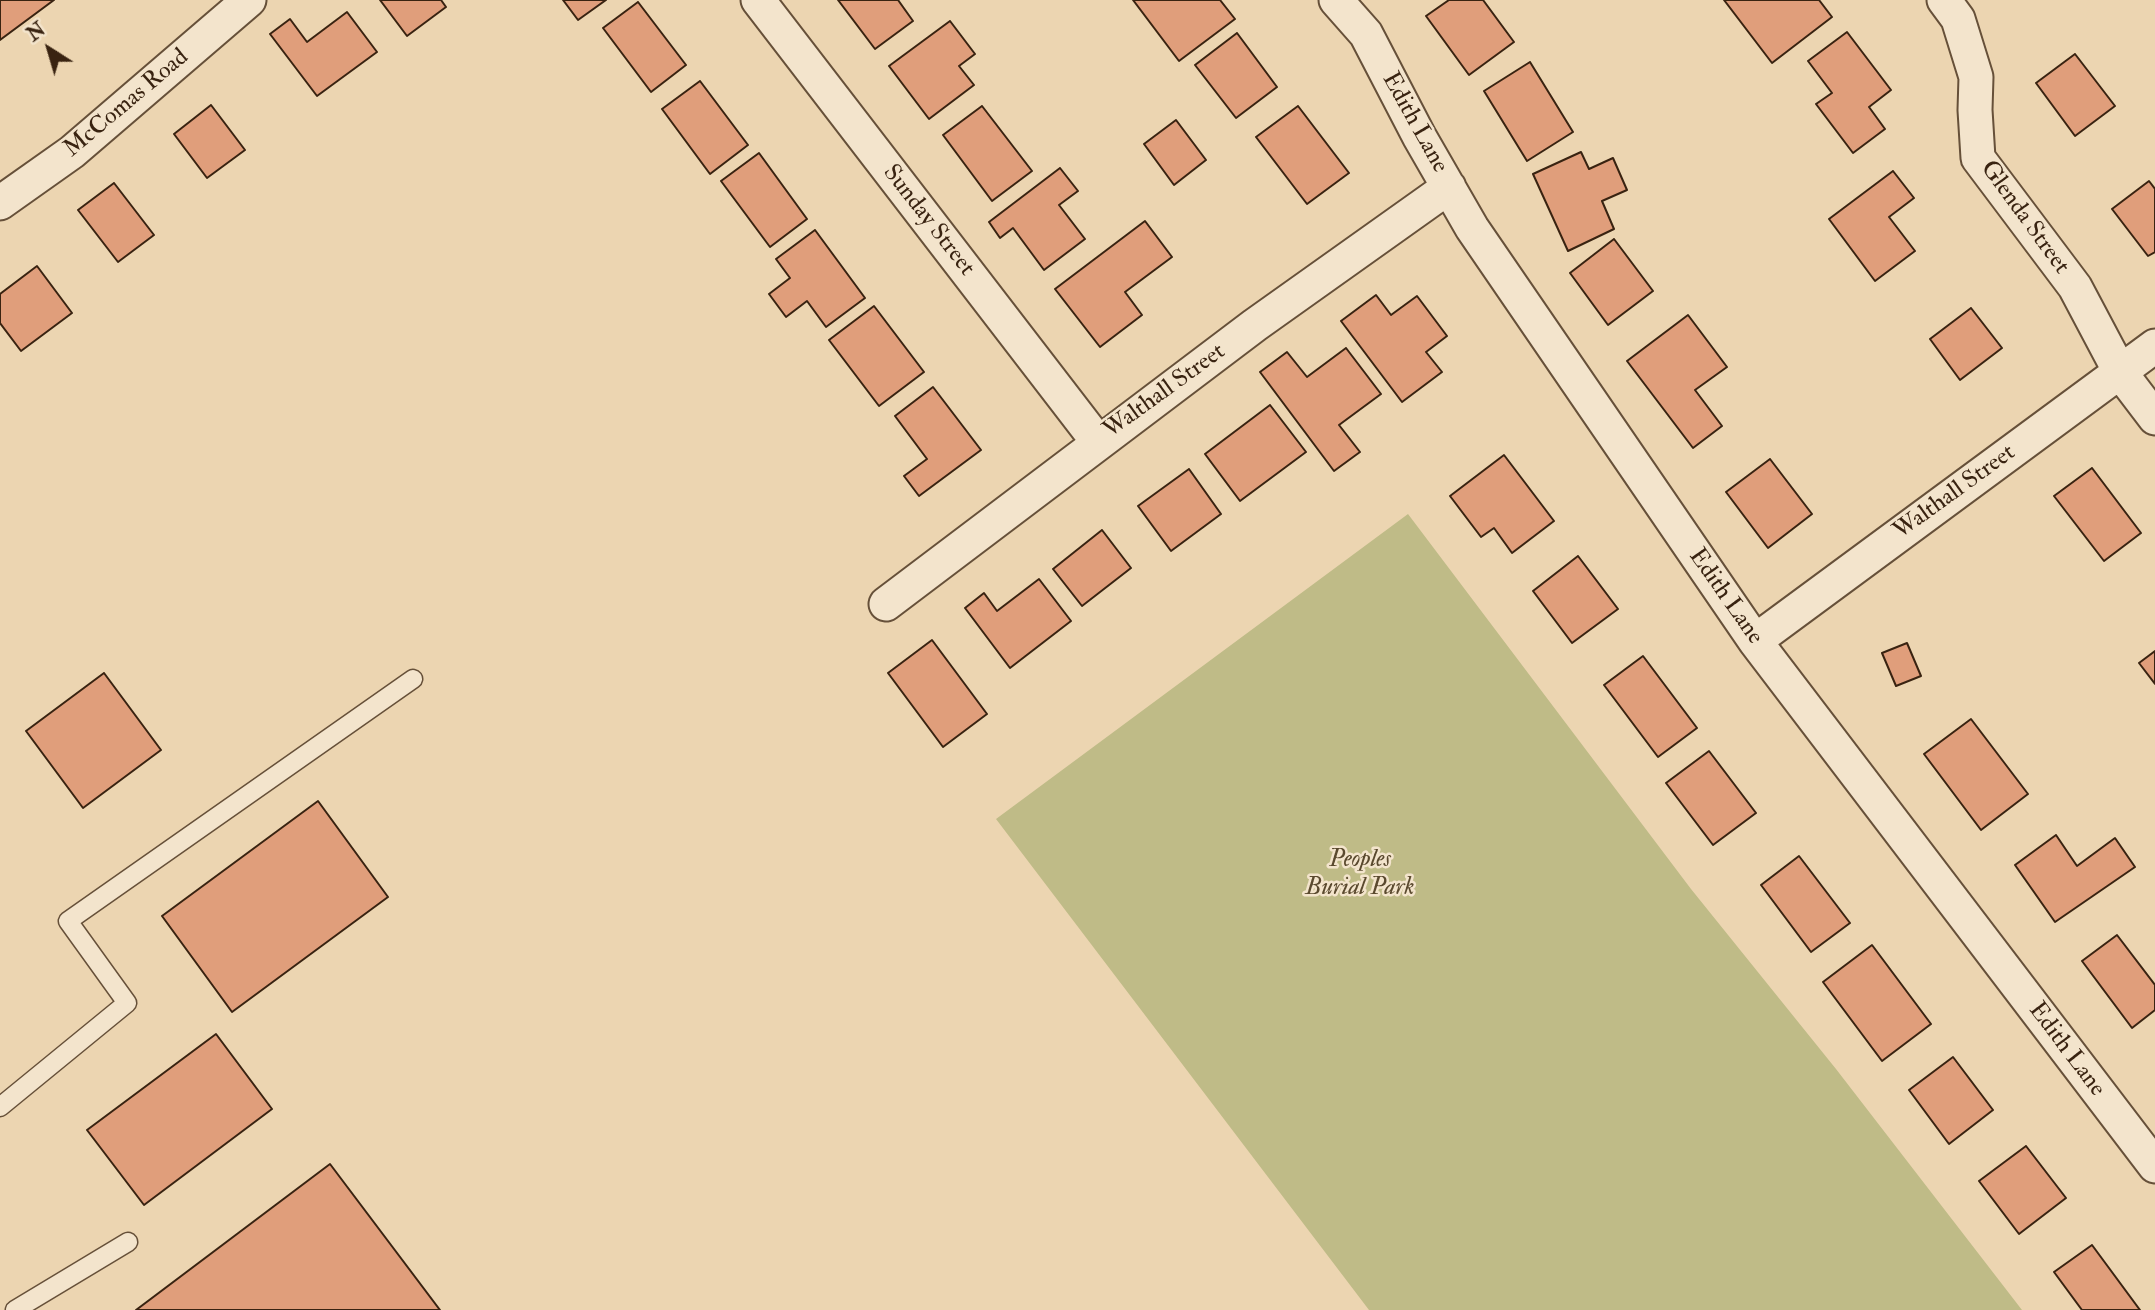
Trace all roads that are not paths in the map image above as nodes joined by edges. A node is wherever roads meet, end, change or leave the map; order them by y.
1 (249, 0) edge
2 (758, 0) edge
3 (1336, 0) edge
4 (1944, 0) edge
5 (1449, 187) junction
6 (0, 203) edge
7 (2155, 346) edge
8 (2120, 372) junction
9 (2155, 418) edge
10 (1098, 442) junction
11 (886, 604) dead end
12 (1755, 641) junction
13 (413, 679) dead end
14 (0, 1107) edge
15 (2155, 1166) edge
16 (128, 1242) dead end
17 (15, 1310) edge

1 - 6 street, McComas Road
2 - 10 street, Sunday Street
3 - 5 street, Edith Lane
4 - 8 street, Glenda Street
5 - 10 street, Walthall Street
5 - 12 street, Edith Lane
7 - 8 street, Walthall Street
8 - 9 street, Glenda Street
8 - 12 street, Walthall Street
10 - 11 street, Walthall Street
12 - 15 street, Edith Lane
13 - 14 lane
16 - 17 lane

